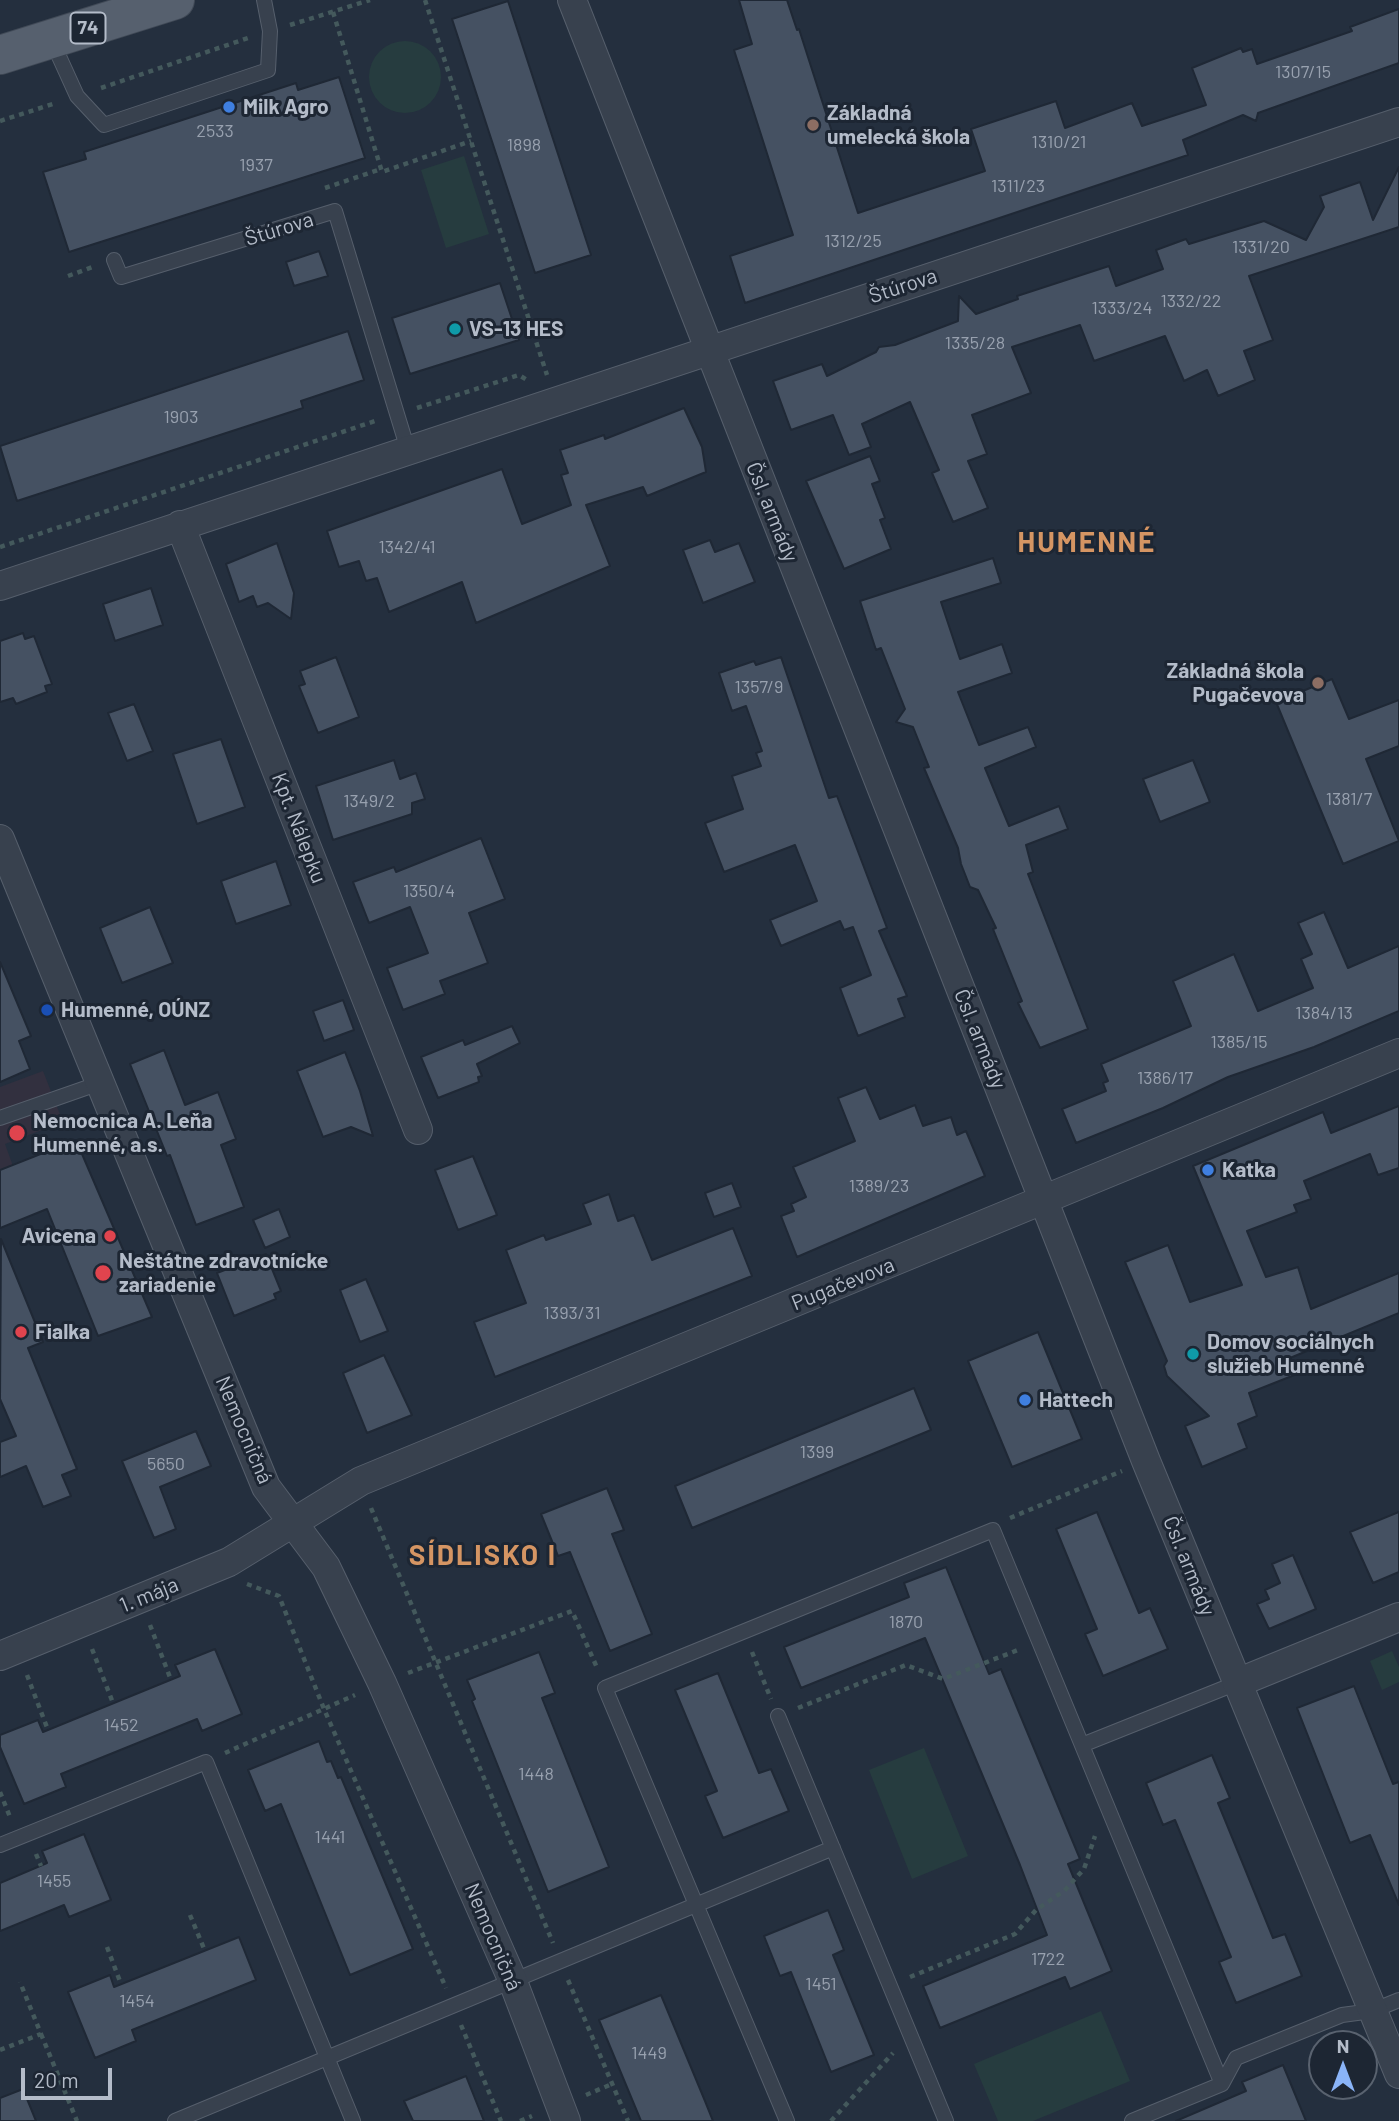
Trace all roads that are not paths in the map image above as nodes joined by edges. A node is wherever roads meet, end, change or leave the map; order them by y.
1 (175, 0) edge
2 (264, 0) edge
3 (572, 0) edge
4 (51, 40) junction
5 (0, 55) edge
6 (1399, 122) edge
7 (114, 260) dead end
8 (708, 350) junction
9 (408, 450) junction
10 (180, 525) junction
11 (0, 586) edge
12 (0, 839) edge
13 (1399, 1053) edge
14 (100, 1083) junction
15 (0, 1118) edge
16 (418, 1130) dead end
17 (1044, 1200) junction
18 (291, 1523) junction
19 (1399, 1617) edge
20 (12, 1661) edge
21 (1237, 1684) junction
22 (778, 1716) road end
23 (1082, 1745) junction
24 (0, 1845) edge
25 (833, 1848) junction
26 (696, 1904) junction
27 (512, 1979) junction
28 (1399, 2000) edge
29 (1372, 2011) junction
30 (328, 2059) junction
31 (1399, 2074) edge
32 (1223, 2084) junction
33 (175, 2121) edge
34 (353, 2121) edge
35 (566, 2121) edge
36 (786, 2121) edge
37 (946, 2121) edge
38 (1132, 2121) edge

1 - 4 main road, 74
2 - 4 lane
3 - 8 street, Čsl. armády
4 - 5 main road, 74
6 - 8 street, Štúrova
7 - 9 lane, Štúrova
8 - 9 street, Štúrova
8 - 17 street, Čsl. armády
9 - 10 street, Štúrova
10 - 11 street, Štúrova
10 - 16 street, Kpt. Nálepku
12 - 14 street, Nemocničná
13 - 17 street, Pugačevova
14 - 15 lane
14 - 18 street, Nemocničná
17 - 18 street, Pugačevova
17 - 21 street, Čsl. armády
18 - 20 street, 1. mája
18 - 27 street, Nemocničná
19 - 21 street
21 - 23 lane
21 - 29 street, Čsl. armády
22 - 25 lane
23 - 26 lane
23 - 32 lane
24 - 30 lane
25 - 26 lane
25 - 37 lane
26 - 27 lane
26 - 36 lane
27 - 30 lane
27 - 35 street, Nemocničná
28 - 29 lane
29 - 31 street, Čsl. armády
29 - 32 lane
30 - 33 lane
30 - 34 lane
32 - 38 lane

